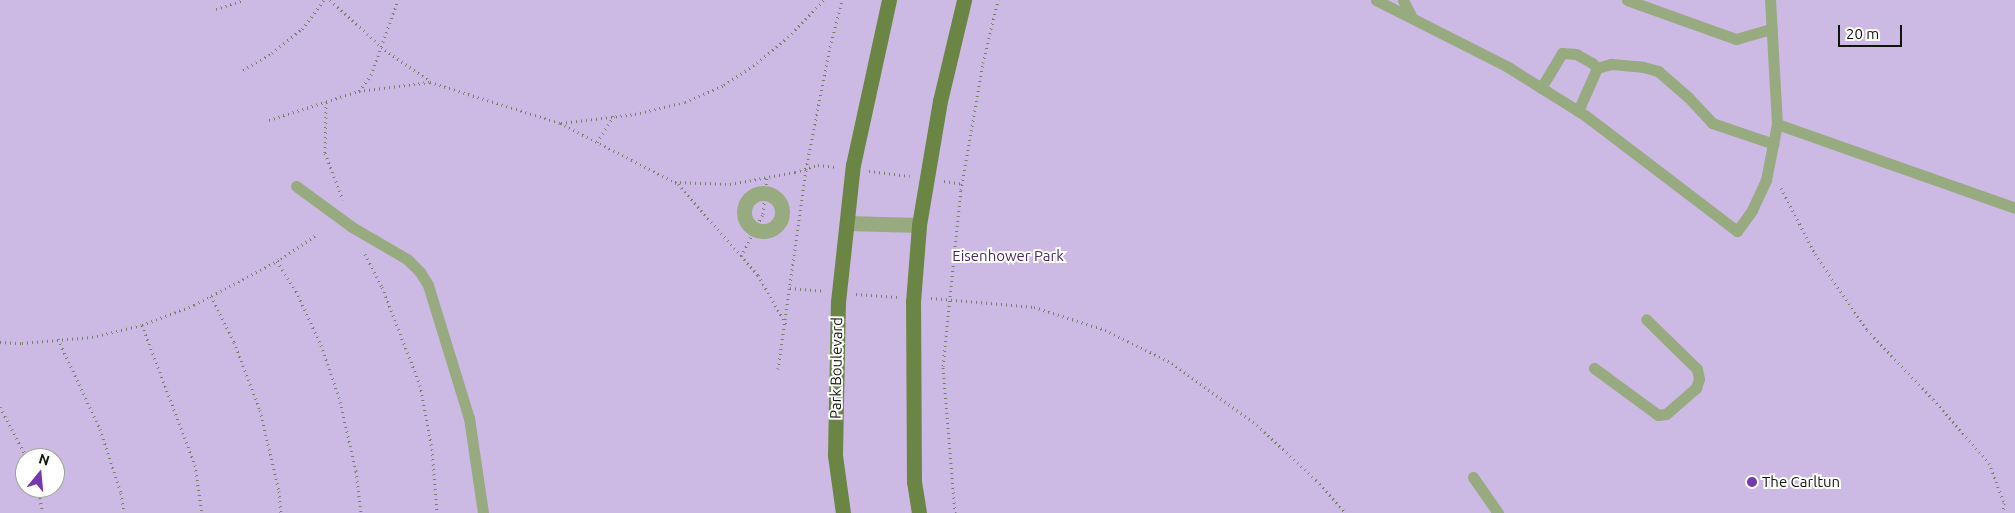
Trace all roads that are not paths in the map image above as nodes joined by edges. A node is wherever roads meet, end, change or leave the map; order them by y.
1 (889, 0) edge
2 (964, 0) edge
3 (1376, 0) edge
4 (1402, 0) edge
5 (1627, 0) edge
6 (1770, 0) edge
7 (1413, 19) junction
8 (1772, 29) junction
9 (1597, 68) junction
10 (1541, 88) junction
11 (1578, 111) junction
12 (1777, 124) junction
13 (1774, 144) junction
14 (296, 186) dead end
15 (2015, 208) edge
16 (847, 223) junction
17 (919, 225) junction
18 (755, 230) joint
19 (1646, 319) dead end
20 (1594, 368) dead end
21 (1474, 477) dead end
22 (842, 506) edge
23 (483, 513) edge
24 (835, 513) edge
25 (919, 513) edge
26 (1498, 513) edge

1 - 16 street, Park Boulevard
2 - 17 street
3 - 7 lane
4 - 7 lane
5 - 8 lane
6 - 8 lane
7 - 10 lane
8 - 12 lane
9 - 10 lane
9 - 11 lane
9 - 13 lane
10 - 11 lane
11 - 13 lane
12 - 13 lane
12 - 15 lane
14 - 23 lane
16 - 17 street
16 - 22 street, Park Boulevard
17 - 25 street
18 - 18 street
19 - 20 lane
21 - 26 lane
22 - 24 lane

